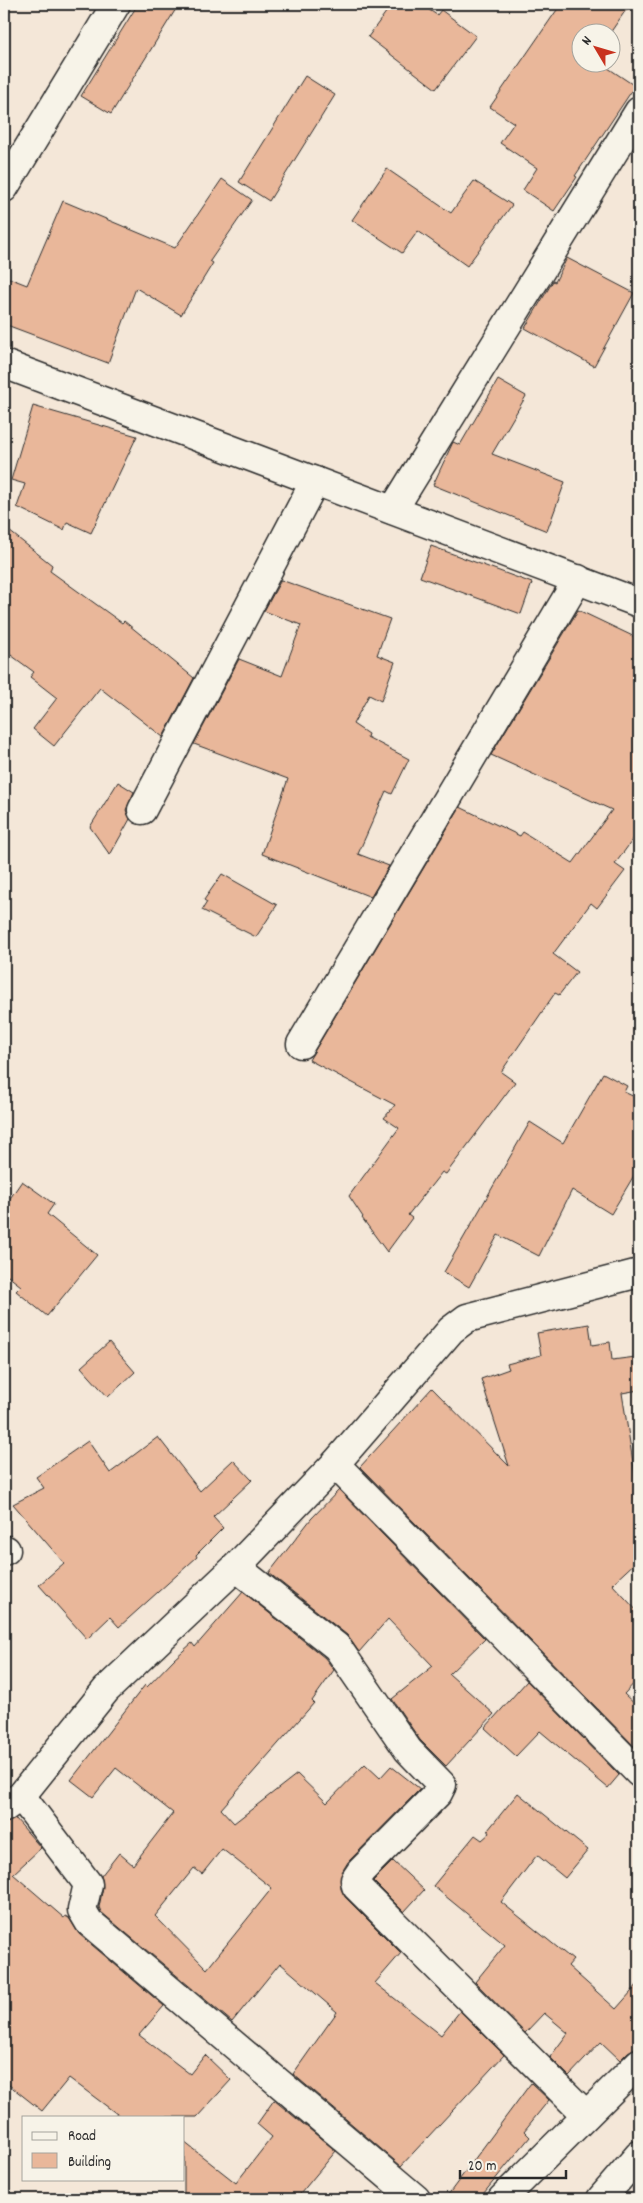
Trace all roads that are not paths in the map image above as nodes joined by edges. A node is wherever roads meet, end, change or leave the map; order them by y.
1 (116, 4) edge
2 (639, 111) edge
3 (4, 188) edge
4 (4, 364) edge
5 (315, 481) junction
6 (393, 510) junction
7 (578, 579) junction
8 (639, 602) edge
9 (142, 810) dead end
10 (301, 1044) dead end
11 (639, 1274) edge
12 (335, 1464) junction
13 (236, 1567) junction
14 (639, 1774) edge
15 (12, 1802) edge
16 (639, 2063) edge
17 (586, 2115) junction
18 (639, 2155) edge
19 (416, 2199) edge
20 (502, 2199) edge
21 (601, 2199) edge

1 - 3 street
2 - 6 street
4 - 5 street
5 - 6 street
5 - 9 street
6 - 7 street
7 - 8 street
7 - 10 street
11 - 12 street
12 - 13 street
12 - 14 street
13 - 15 street
13 - 17 street
15 - 19 street
16 - 17 street
17 - 20 street
18 - 21 street

